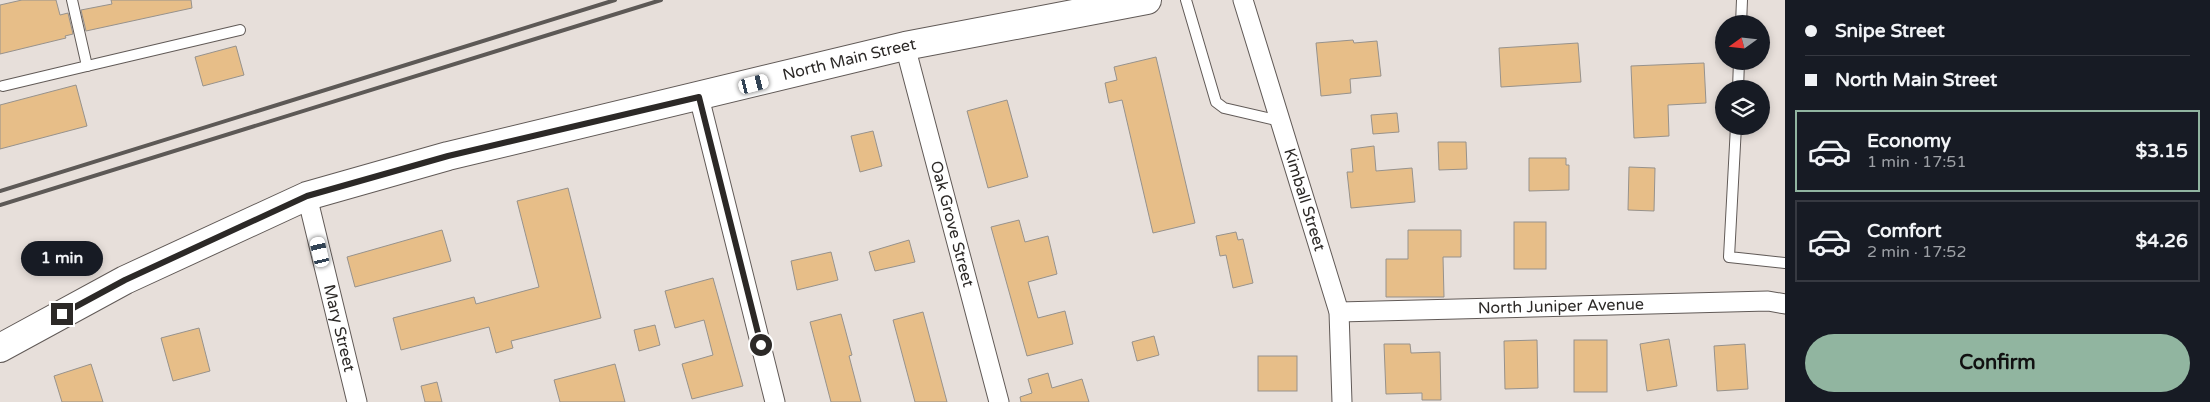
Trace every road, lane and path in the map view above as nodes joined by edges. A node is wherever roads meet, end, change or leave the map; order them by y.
1 (72, 0) edge
2 (1147, 0) edge
3 (1186, 0) edge
4 (1243, 0) edge
5 (1742, 0) edge
6 (1741, 15) edge
7 (240, 30) dead end
8 (905, 46) junction
9 (87, 66) junction
10 (3, 86) dead end
11 (699, 97) junction
12 (1280, 121) junction
13 (1736, 135) edge
14 (307, 196) junction
15 (1785, 263) edge
16 (1785, 304) edge
17 (1339, 312) junction
18 (0, 348) edge
19 (357, 402) edge
20 (775, 402) edge
21 (999, 402) edge
22 (1342, 402) edge

1 - 9 lane
2 - 8 main road, North Main Street
3 - 12 lane
4 - 12 street, Kimball Street
5 - 6 lane
7 - 9 lane
8 - 11 main road, North Main Street
8 - 21 street, Oak Grove Street
9 - 10 lane
11 - 14 main road, North Main Street
11 - 20 street
12 - 17 street, Kimball Street
13 - 15 lane
14 - 18 main road, North Main Street
14 - 19 street, Mary Street
16 - 17 street, North Juniper Avenue
17 - 22 street, Kimball Street

